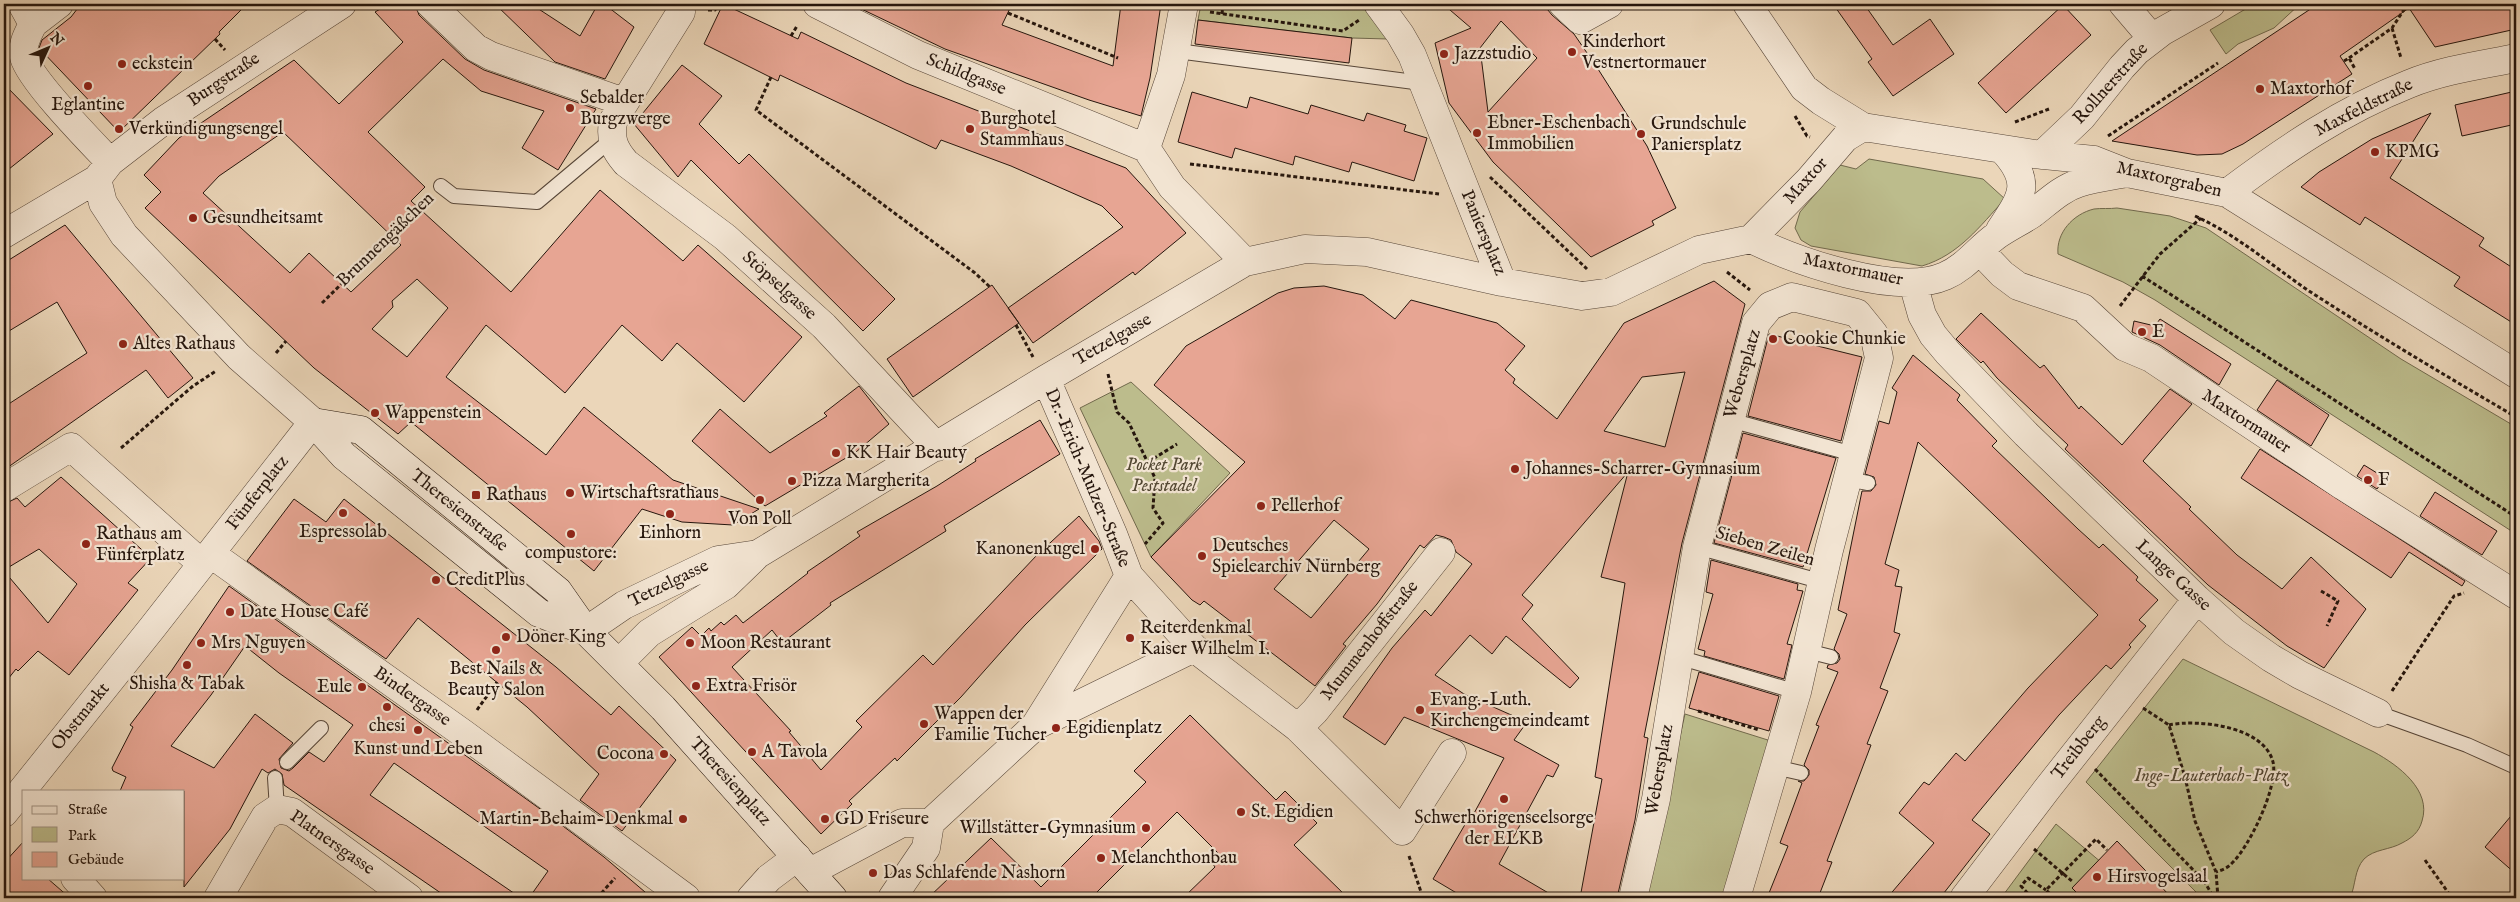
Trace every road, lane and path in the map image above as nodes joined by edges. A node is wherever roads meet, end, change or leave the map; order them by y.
1 (59, 4) edge
2 (342, 4) edge
3 (430, 4) edge
4 (718, 4) edge
5 (817, 4) edge
6 (1223, 4) edge
7 (1564, 4) edge
8 (1609, 4) edge
9 (1747, 4) edge
10 (2124, 4) edge
11 (2211, 4) edge
12 (1379, 5) edge
13 (2407, 5) edge
14 (1183, 6) edge
15 (715, 10) dead end
16 (680, 12) dead end
17 (1008, 13) dead end
18 (28, 14) edge
19 (1222, 14) junction
20 (797, 26) dead end
21 (2392, 28) junction
22 (791, 36) dead end
23 (2152, 38) junction
24 (1177, 51) junction
25 (2400, 56) dead end
26 (1118, 58) dead end
27 (2348, 58) junction
28 (2516, 58) edge
29 (2344, 61) dead end
30 (2218, 63) dead end
31 (2355, 69) dead end
32 (772, 77) dead end
33 (1422, 83) junction
34 (624, 102) junction
35 (2057, 104) dead end
36 (1863, 127) junction
37 (2108, 136) dead end
38 (2005, 137) junction
39 (611, 140) junction
40 (1146, 148) junction
41 (2042, 155) junction
42 (104, 171) junction
43 (1484, 172) dead end
44 (2127, 173) junction
45 (441, 186) joint
46 (2227, 193) junction
47 (1467, 198) junction
48 (2187, 212) dead end
49 (2201, 218) junction
50 (4, 234) edge
51 (1751, 239) junction
52 (1988, 244) junction
53 (1699, 250) junction
54 (1245, 262) junction
55 (2142, 276) junction
56 (1502, 282) junction
57 (1912, 283) junction
58 (990, 287) dead end
59 (1611, 292) junction
60 (322, 303) dead end
61 (1770, 306) junction
62 (1016, 325) dead end
63 (2105, 326) junction
64 (1101, 347) junction
65 (2516, 374) edge
66 (1046, 379) junction
67 (193, 386) dead end
68 (2516, 417) edge
69 (1730, 420) junction
70 (313, 422) junction
71 (1177, 444) dead end
72 (937, 447) junction
73 (121, 448) dead end
74 (1148, 462) junction
75 (407, 468) junction
76 (1856, 472) junction
77 (4, 488) edge
78 (388, 491) junction
79 (2516, 518) edge
80 (1697, 547) junction
81 (1441, 552) dead end
82 (758, 554) junction
83 (207, 559) junction
84 (1126, 569) junction
85 (1823, 582) junction
86 (2321, 591) dead end
87 (2467, 592) dead end
88 (2516, 595) edge
89 (2197, 600) junction
90 (2327, 626) dead end
91 (152, 628) joint
92 (586, 631) junction
93 (1194, 648) junction
94 (1678, 657) junction
95 (618, 663) junction
96 (498, 682) dead end
97 (2124, 690) junction
98 (1797, 692) junction
99 (484, 700) dead end
100 (1671, 703) junction
101 (663, 708) joint
102 (2378, 713) junction
103 (1035, 726) junction
104 (2169, 726) junction
105 (321, 728) dead end
106 (1298, 728) junction
107 (1784, 737) junction
108 (2077, 750) junction
109 (1452, 753) dead end
110 (287, 762) dead end
111 (1775, 766) junction
112 (2516, 767) edge
113 (1802, 773) dead end
114 (275, 778) dead end
115 (30, 790) edge
116 (22, 801) edge
117 (278, 809) junction
118 (13, 813) edge
119 (930, 823) junction
120 (1402, 831) junction
121 (2036, 850) dead end
122 (2107, 850) dead end
123 (2424, 860) dead end
124 (803, 864) junction
125 (2216, 872) junction
126 (2064, 873) junction
127 (77, 880) edge
128 (2073, 882) dead end
129 (2046, 890) junction
130 (93, 898) edge
131 (218, 898) edge
132 (409, 898) edge
133 (686, 898) edge
134 (751, 898) edge
135 (833, 898) edge
136 (892, 898) edge
137 (1422, 898) edge
138 (1633, 898) edge
139 (1736, 898) edge
140 (1964, 898) edge
141 (2014, 898) edge
142 (2019, 898) edge
143 (2032, 898) edge
144 (2054, 898) edge
145 (2214, 898) edge
146 (2218, 898) edge
147 (2452, 898) edge

1 - 18 street
2 - 42 street, Burgstraße
3 - 34 street
4 - 15 path
5 - 40 street, Schildgasse
6 - 19 path
7 - 8 street
9 - 36 street
10 - 23 street
11 - 23 street, Rollnerstraße
12 - 19 path
12 - 33 street, Paniersplatz
13 - 21 path
14 - 19 path
14 - 24 street
16 - 34 street
17 - 26 path
18 - 42 street
20 - 22 path
21 - 25 path
21 - 27 path
23 - 41 street, Rollnerstraße
24 - 33 lane
24 - 40 street
27 - 29 path
27 - 31 path
28 - 46 street, Maxfeldstraße
30 - 37 path
32 - 58 path
33 - 47 street, Paniersplatz
34 - 39 street
35 - 38 path
36 - 38 street, Maxtorgraben
36 - 51 street, Maxtor
38 - 41 street, Maxtorgraben
38 - 52 street, Maxtormauer
39 - 45 lane, Brunnengäßchen
39 - 72 street, Stöpselgasse
40 - 47 path
40 - 54 street
41 - 44 street, Maxtorgraben
42 - 50 street, Burgstraße
42 - 70 street, Theresienstraße
43 - 59 path
44 - 46 street, Maxtorgraben
44 - 52 street, Maxtormauer
45 - 60 path, Brunnengäßchen
46 - 65 street, Maxtorgraben
47 - 56 street, Paniersplatz
48 - 49 path
49 - 55 path
49 - 68 path
51 - 53 street, Paniersplatz
51 - 57 street, Maxtormauer
52 - 57 street, Maxtormauer
52 - 63 street, Maxtormauer
53 - 59 street, Paniersplatz
53 - 61 path
54 - 56 street, Tetzelgasse
54 - 64 street, Tetzelgasse
55 - 63 path
55 - 79 path
56 - 59 street, Paniersplatz
57 - 89 street, Lange Gasse
61 - 69 street, Webersplatz
61 - 76 street
62 - 66 path
63 - 88 street, Maxtormauer
64 - 66 street, Tetzelgasse
64 - 74 path
66 - 72 street, Tetzelgasse
66 - 84 street, Dr.-Erich-Mulzer-Straße
67 - 73 path
69 - 76 lane
69 - 80 street, Webersplatz
70 - 75 street, Theresienstraße
70 - 78 street, Theresienstraße
70 - 83 street, Fünferplatz
71 - 74 path
72 - 82 street, Tetzelgasse
74 - 84 path
75 - 78 street
75 - 92 street, Theresienstraße
76 - 85 street
77 - 83 street
78 - 92 street, Theresienstraße
80 - 85 lane, Sieben Zeilen
80 - 94 street, Webersplatz
81 - 106 street, Mummenhoffstraße
82 - 92 street, Tetzelgasse
82 - 95 street, Tetzelgasse
83 - 91 street, Fünferplatz
83 - 133 street, Bindergasse
84 - 93 street
84 - 103 street
85 - 98 street
86 - 90 path
87 - 102 path
89 - 97 street, Treibberg
89 - 102 street, Lange Gasse
91 - 115 street, Obstmarkt
92 - 95 street, Theresienstraße
93 - 103 street
93 - 106 street
94 - 98 lane
94 - 100 street, Webersplatz
95 - 101 street, Theresienstraße
96 - 99 path
97 - 104 path
97 - 108 street, Treibberg
98 - 107 street
100 - 107 path
100 - 138 street, Webersplatz
101 - 124 street, Theresienplatz
102 - 112 lane, Lange Gasse
103 - 119 street
104 - 125 path
104 - 125 path
105 - 110 lane
106 - 120 street
107 - 111 street
108 - 140 street, Treibberg
108 - 145 path
109 - 120 street
111 - 113 lane
111 - 139 street
114 - 117 lane
116 - 118 street, Obstmarkt
117 - 131 street
117 - 132 street, Platnersgasse
119 - 124 street
119 - 136 street
120 - 137 path
121 - 126 path
122 - 126 path
123 - 147 path
124 - 134 street
124 - 135 street, Theresienplatz
125 - 146 path
126 - 128 path
126 - 129 path
127 - 130 street
129 - 143 path
129 - 144 path
141 - 142 path

